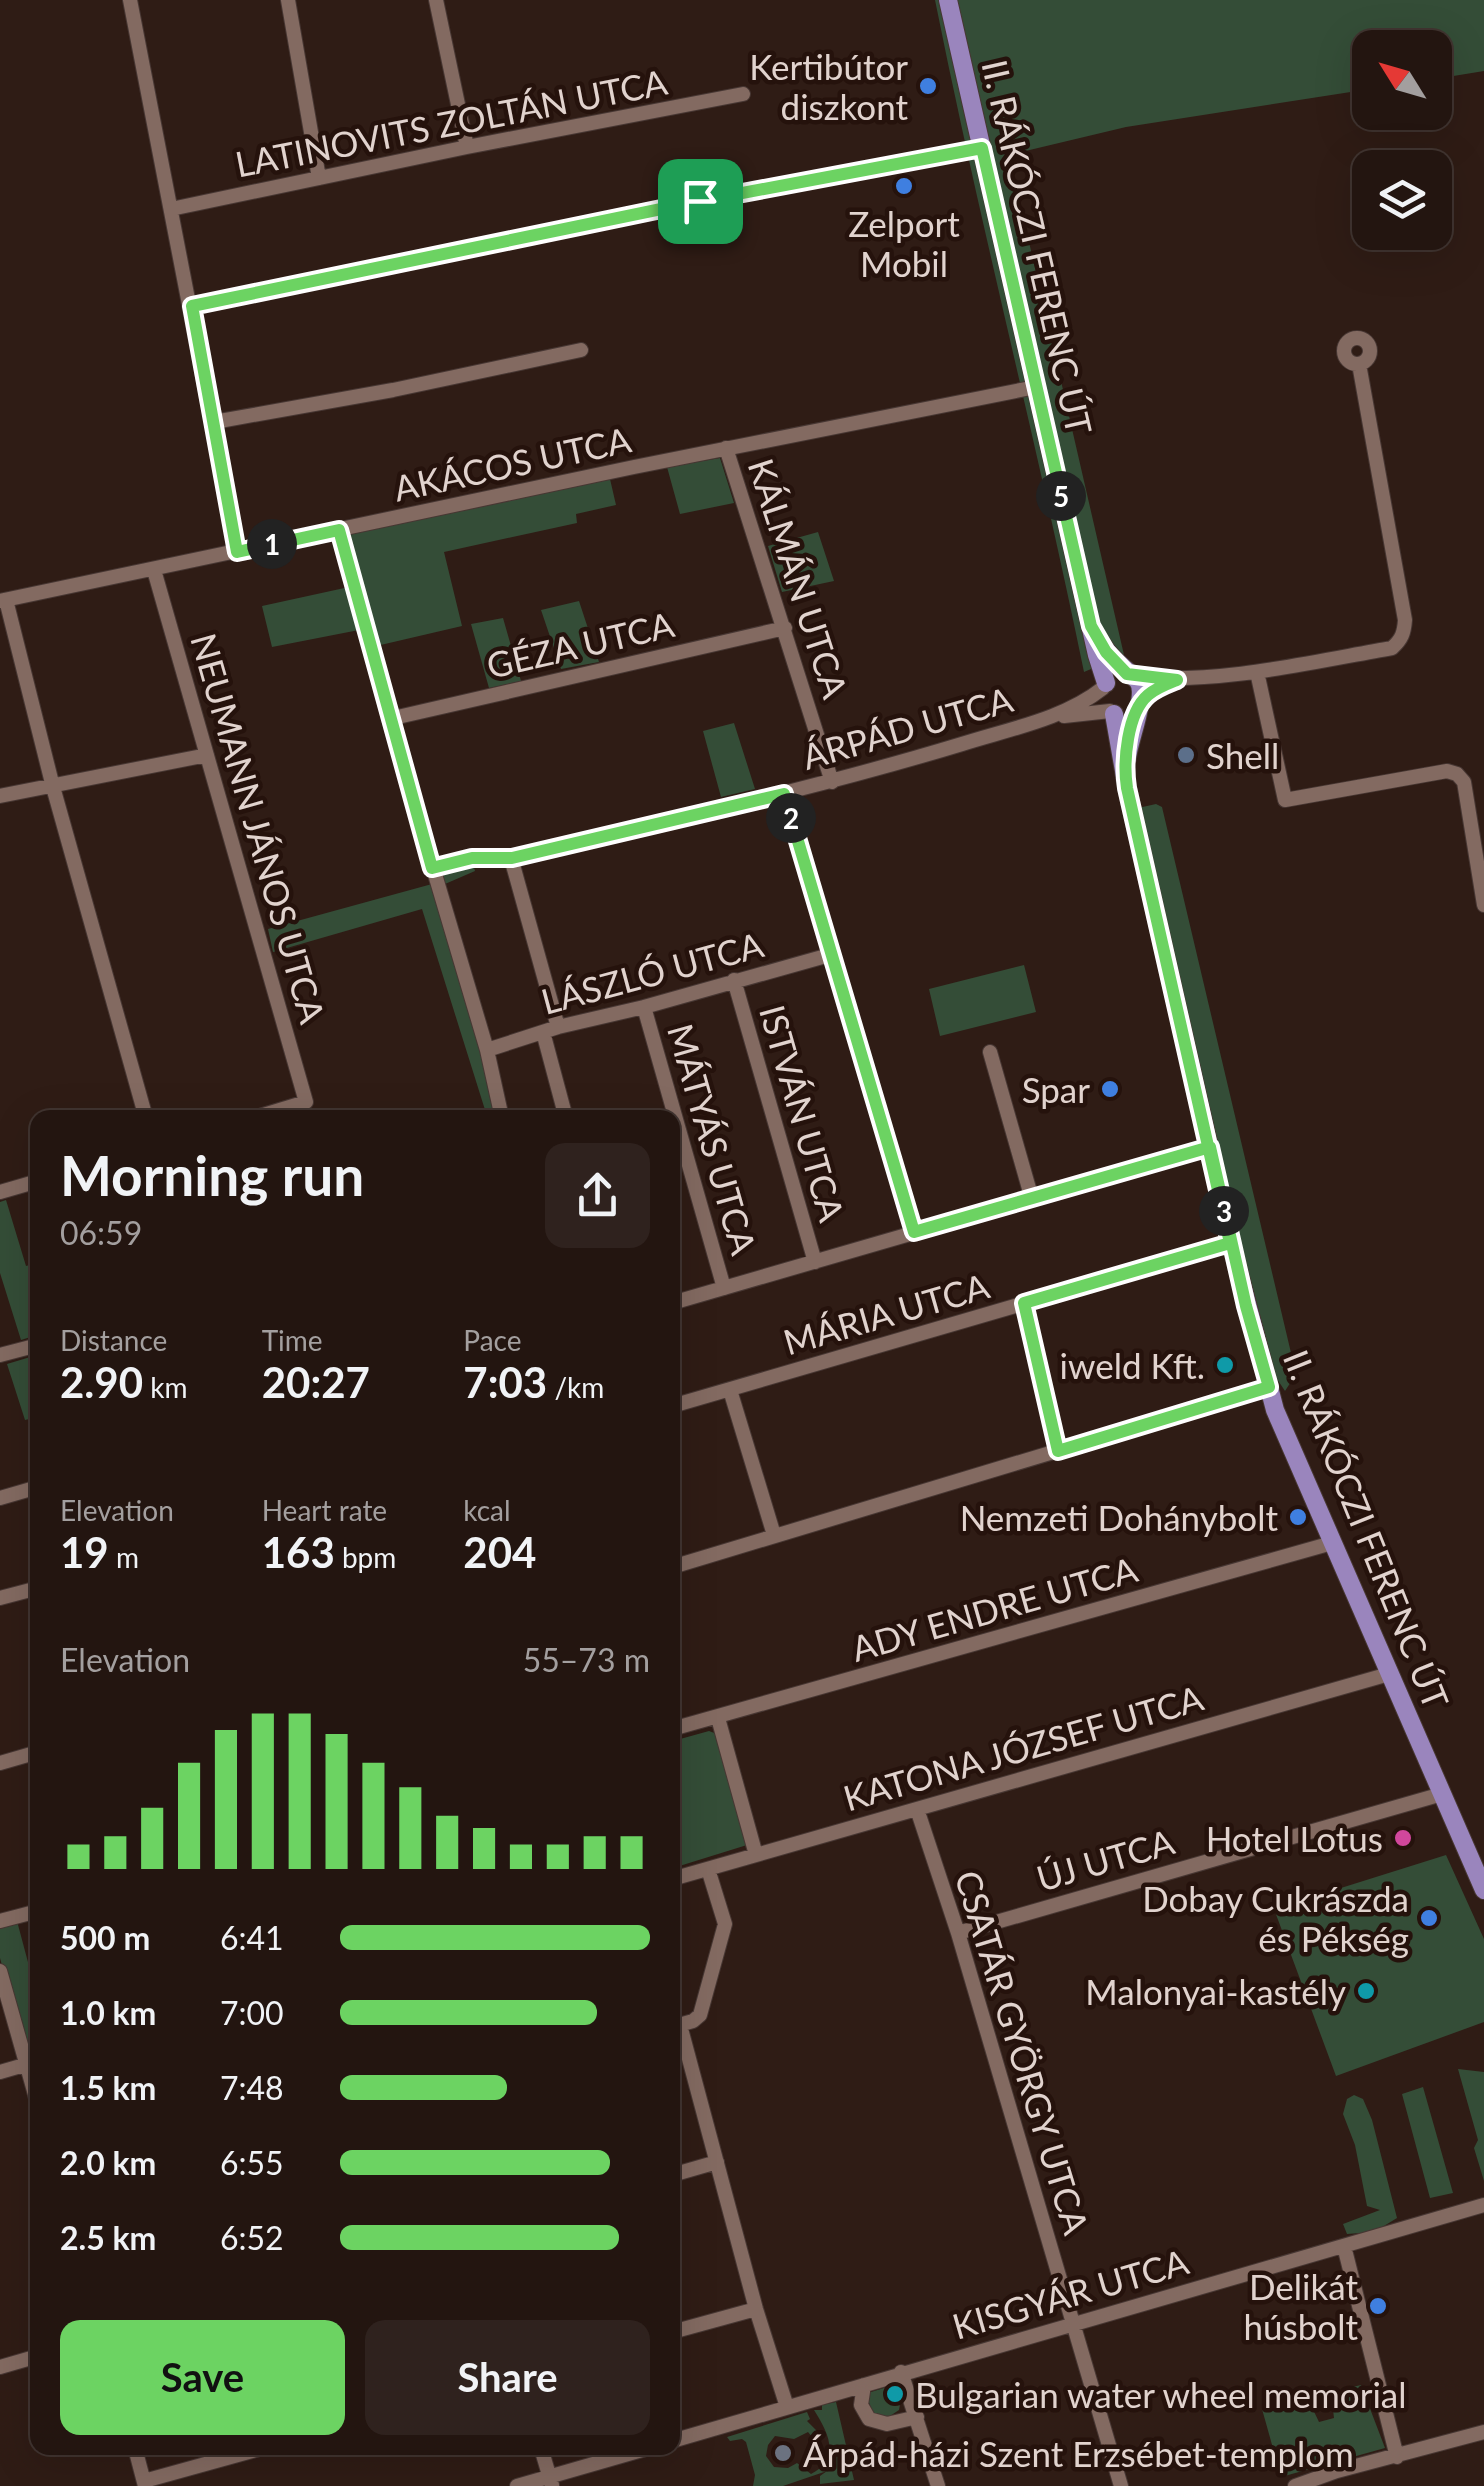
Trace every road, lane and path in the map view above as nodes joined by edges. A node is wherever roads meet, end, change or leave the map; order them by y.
1 (130, 0) edge
2 (288, 0) edge
3 (436, 0) edge
4 (948, 0) edge
5 (743, 94) dead end
6 (467, 147) junction
7 (982, 148) junction
8 (319, 178) junction
9 (171, 210) junction
10 (192, 306) junction
11 (581, 350) dead end
12 (1360, 364) dead end
13 (1036, 387) junction
14 (214, 422) junction
15 (726, 448) junction
16 (339, 530) junction
17 (237, 552) junction
18 (154, 570) junction
19 (3, 601) edge
20 (1091, 626) junction
21 (784, 628) junction
22 (1258, 672) junction
23 (1130, 676) junction
24 (1177, 680) junction
25 (1105, 686) junction
26 (1140, 704) junction
27 (1112, 712) junction
28 (1048, 718) junction
29 (389, 719) junction
30 (207, 754) junction
31 (1125, 774) junction
32 (832, 782) junction
33 (53, 786) junction
34 (784, 794) junction
35 (0, 796) edge
36 (512, 858) junction
37 (432, 868) junction
38 (1484, 905) edge
39 (833, 954) junction
40 (734, 980) junction
41 (644, 1007) junction
42 (558, 1027) junction
43 (542, 1032) junction
44 (487, 1050) junction
45 (990, 1052) dead end
46 (144, 1110) edge
47 (280, 1110) edge
48 (500, 1110) edge
49 (564, 1110) edge
50 (673, 1110) edge
51 (680, 1133) edge
52 (1210, 1147) junction
53 (30, 1183) edge
54 (0, 1192) edge
55 (1032, 1199) junction
56 (914, 1232) junction
57 (1230, 1243) junction
58 (815, 1262) junction
59 (724, 1288) junction
60 (680, 1301) edge
61 (1024, 1303) junction
62 (30, 1347) edge
63 (0, 1355) edge
64 (1269, 1387) junction
65 (730, 1390) junction
66 (680, 1404) edge
67 (1058, 1451) junction
68 (30, 1489) edge
69 (0, 1498) edge
70 (774, 1535) junction
71 (1332, 1543) junction
72 (680, 1564) edge
73 (30, 1590) edge
74 (0, 1598) edge
75 (1389, 1674) junction
76 (718, 1718) junction
77 (680, 1727) edge
78 (30, 1754) edge
79 (0, 1763) edge
80 (1442, 1794) junction
81 (917, 1809) junction
82 (756, 1855) junction
83 (708, 1869) junction
84 (680, 1877) edge
85 (1484, 1890) edge
86 (30, 1912) edge
87 (0, 1921) edge
88 (958, 1932) junction
89 (0, 1971) edge
90 (680, 2025) edge
91 (680, 2039) edge
92 (30, 2057) edge
93 (30, 2064) edge
94 (0, 2072) edge
95 (717, 2162) junction
96 (680, 2173) edge
97 (1484, 2204) edge
98 (1344, 2246) junction
99 (756, 2309) junction
100 (1074, 2324) junction
101 (680, 2330) edge
102 (30, 2358) edge
103 (0, 2367) edge
104 (902, 2372) junction
105 (864, 2385) junction
106 (787, 2407) junction
107 (917, 2417) junction
108 (1484, 2432) edge
109 (680, 2438) edge
110 (137, 2455) edge
111 (240, 2455) edge
112 (543, 2455) edge
113 (628, 2455) edge
114 (1397, 2456) junction
115 (550, 2481) edge
116 (1319, 2482) edge
117 (145, 2484) edge
118 (517, 2486) edge
119 (938, 2486) edge
120 (1122, 2486) edge
121 (1295, 2486) edge

1 - 9 street
2 - 8 street
3 - 6 street
4 - 7 main road, II. RÁKÓCZI FERENC ÚT
5 - 6 street, LATINOVITS ZOLTÁN UTCA
6 - 8 street, LATINOVITS ZOLTÁN UTCA
7 - 10 street
7 - 13 main road, II. RÁKÓCZI FERENC ÚT
8 - 9 street, LATINOVITS ZOLTÁN UTCA
9 - 10 street
10 - 14 street
11 - 14 street
12 - 22 street
13 - 15 street, AKÁCOS UTCA
13 - 20 main road, II. RÁKÓCZI FERENC ÚT
14 - 17 street
15 - 16 street, AKÁCOS UTCA
15 - 21 street, KÁLMÁN UTCA
16 - 17 street, AKÁCOS UTCA
16 - 29 street
17 - 18 street, AKÁCOS UTCA
18 - 19 street, AKÁCOS UTCA
18 - 30 street, NEUMANN JÁNOS UTCA
19 - 33 street
20 - 23 main road, II. RÁKÓCZI FERENC ÚT
20 - 25 main road, II. RÁKÓCZI FERENC ÚT
21 - 29 street, GÉZA UTCA
21 - 32 street, KÁLMÁN UTCA
22 - 24 street
22 - 38 street
23 - 24 street
23 - 25 main road
23 - 26 main road, II. RÁKÓCZI FERENC ÚT
24 - 26 street
25 - 27 main road, II. RÁKÓCZI FERENC ÚT
25 - 28 street, ÁRPÁD UTCA
26 - 27 main road
26 - 31 main road, II. RÁKÓCZI FERENC ÚT
27 - 28 street, ÁRPÁD UTCA
27 - 31 main road, II. RÁKÓCZI FERENC ÚT
28 - 32 street, ÁRPÁD UTCA
29 - 37 street
30 - 33 street
30 - 47 street, NEUMANN JÁNOS UTCA
31 - 52 main road, II. RÁKÓCZI FERENC ÚT
32 - 34 street, ÁRPÁD UTCA
33 - 35 street
33 - 46 street
34 - 36 street, ÁRPÁD UTCA
34 - 39 street
36 - 37 street, ÁRPÁD UTCA
36 - 42 street
37 - 44 street
39 - 40 street, LÁSZLÓ UTCA
39 - 56 street
40 - 41 street, LÁSZLÓ UTCA
40 - 58 street, ISTVÁN UTCA
41 - 42 street, LÁSZLÓ UTCA
41 - 50 street, MÁTYÁS UTCA
42 - 43 street, LÁSZLÓ UTCA
43 - 44 street, LÁSZLÓ UTCA
43 - 49 street
44 - 48 street
45 - 55 street
51 - 59 street, MÁTYÁS UTCA
52 - 55 street
52 - 57 main road, II. RÁKÓCZI FERENC ÚT
53 - 54 street
55 - 56 street
56 - 58 street
57 - 61 street, MÁRIA UTCA
57 - 64 main road, II. RÁKÓCZI FERENC ÚT
58 - 59 street
59 - 60 street
61 - 65 street, MÁRIA UTCA
61 - 67 street
62 - 63 street
64 - 67 street
64 - 71 main road, II. RÁKÓCZI FERENC ÚT
65 - 66 street, MÁRIA UTCA
65 - 70 street
67 - 70 street
68 - 69 street
70 - 72 street
71 - 75 main road, II. RÁKÓCZI FERENC ÚT
71 - 76 street, ADY ENDRE UTCA
73 - 74 street
75 - 80 main road, II. RÁKÓCZI FERENC ÚT
75 - 81 street, KATONA JÓZSEF UTCA
76 - 77 street, ADY ENDRE UTCA
76 - 82 street
78 - 79 street
80 - 85 main road, II. RÁKÓCZI FERENC ÚT
80 - 88 street, ÚJ UTCA
81 - 82 street, KATONA JÓZSEF UTCA
81 - 88 street, CSATÁR GYÖRGY UTCA
82 - 83 street, KATONA JÓZSEF UTCA
83 - 84 street, KATONA JÓZSEF UTCA
83 - 90 street
86 - 87 street
88 - 100 street, CSATÁR GYÖRGY UTCA
89 - 92 street
91 - 95 street
93 - 94 street
95 - 96 street
95 - 99 street
97 - 98 street, KISGYÁR UTCA
98 - 100 street, KISGYÁR UTCA
98 - 114 street
99 - 101 street
99 - 106 street
100 - 104 street, KISGYÁR UTCA
100 - 120 street, CSATÁR GYÖRGY UTCA
102 - 103 street
104 - 105 street, KISGYÁR UTCA
104 - 107 street
105 - 106 street, KISGYÁR UTCA
105 - 107 street
106 - 109 street, KISGYÁR UTCA
107 - 119 street
108 - 114 street
110 - 117 street
111 - 117 street
112 - 115 street
113 - 115 street
114 - 116 street
115 - 118 street
116 - 121 street

